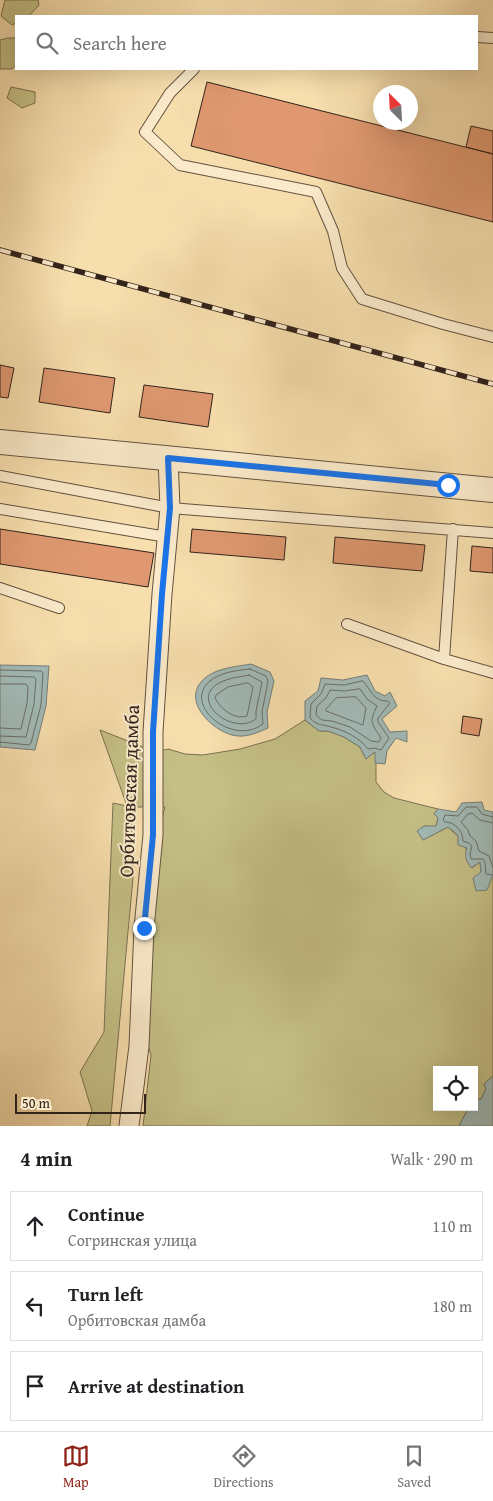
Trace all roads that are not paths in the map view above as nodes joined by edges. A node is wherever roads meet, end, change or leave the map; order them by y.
1 (478, 37) edge
2 (493, 38) edge
3 (193, 70) edge
4 (493, 337) edge
5 (0, 442) edge
6 (168, 458) junction
7 (0, 476) edge
8 (493, 490) edge
9 (170, 508) junction
10 (0, 509) edge
11 (453, 529) junction
12 (493, 533) edge
13 (167, 538) junction
14 (0, 588) edge
15 (59, 608) dead end
16 (346, 624) dead end
17 (444, 659) junction
18 (493, 673) edge
19 (129, 1126) edge

1 - 2 lane
3 - 4 lane
5 - 6 street
6 - 8 street
6 - 9 street, Орбитовская дамба
7 - 9 lane
9 - 11 lane
9 - 13 street, Орбитовская дамба
10 - 13 lane
11 - 12 lane
11 - 17 lane
13 - 19 street, Орбитовская дамба
14 - 15 lane
16 - 17 lane
17 - 18 lane

